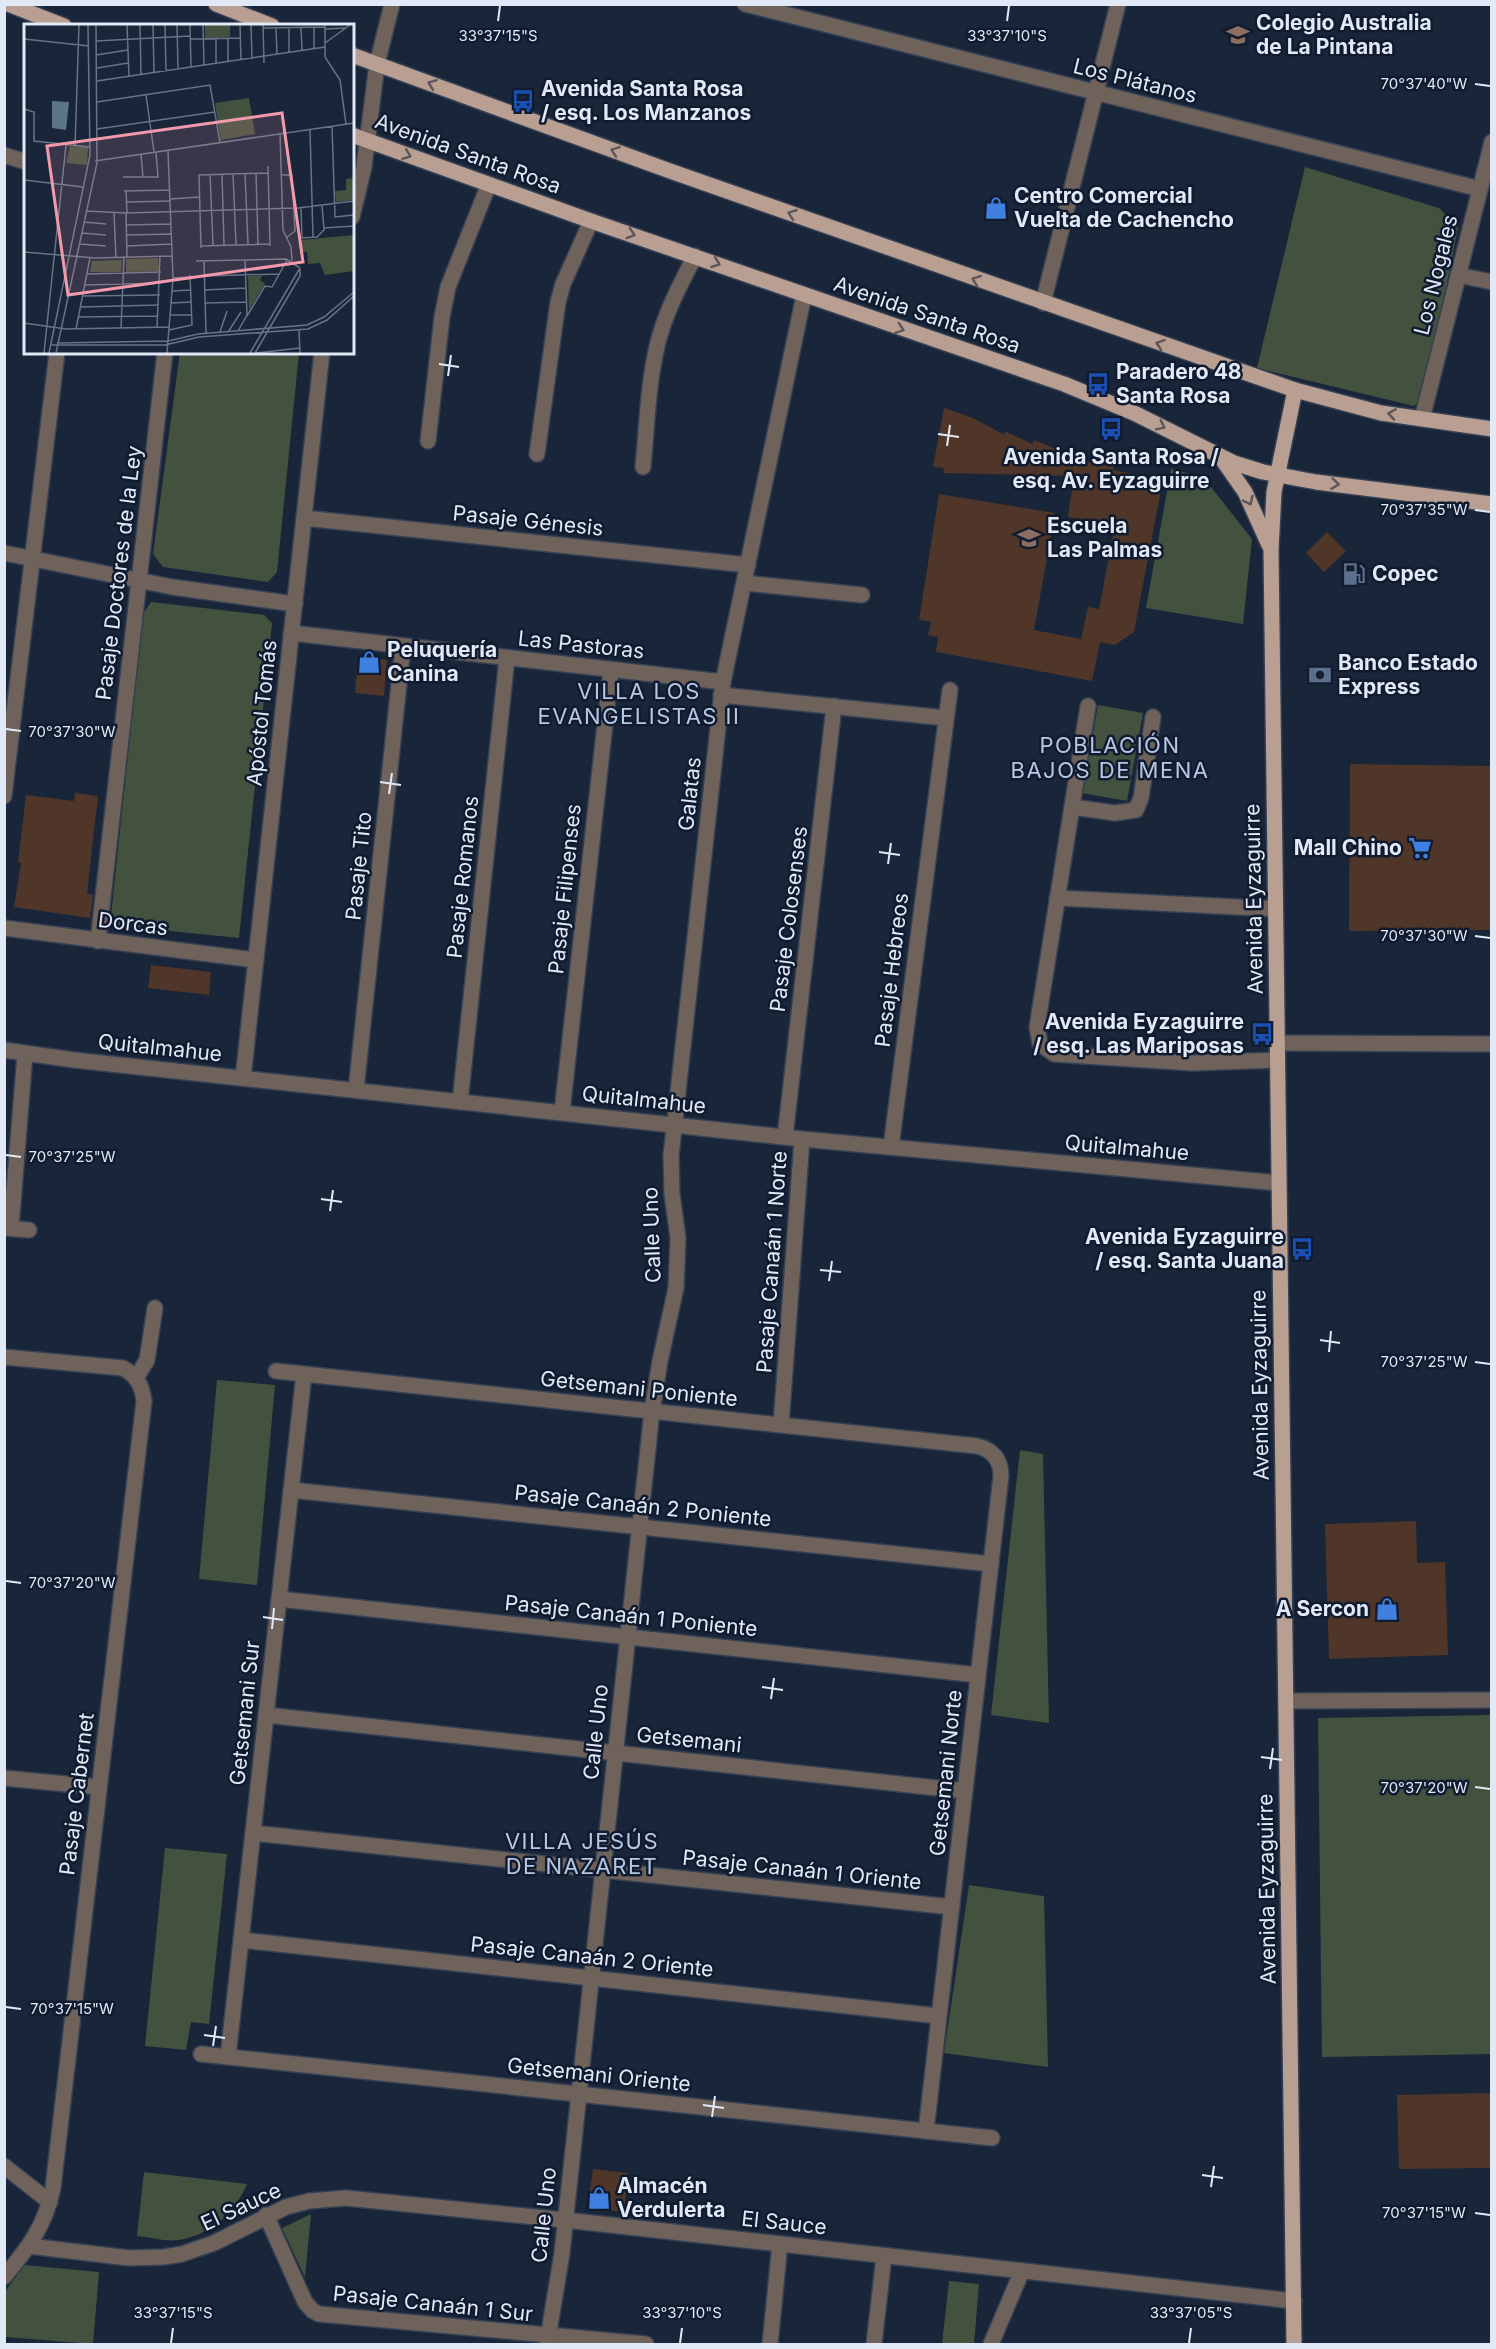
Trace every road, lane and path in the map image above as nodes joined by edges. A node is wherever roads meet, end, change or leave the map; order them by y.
1 (8, 4) edge
2 (216, 4) edge
3 (392, 4) edge
4 (745, 4) edge
5 (1118, 4) edge
6 (59, 24) edge
7 (267, 24) edge
8 (354, 56) edge
9 (377, 64) junction
10 (1096, 93) junction
11 (360, 138) edge
12 (1491, 142) edge
13 (4, 155) edge
14 (24, 161) edge
15 (489, 184) junction
16 (1480, 189) junction
17 (354, 211) edge
18 (591, 221) junction
19 (695, 256) junction
20 (1458, 275) junction
21 (1491, 282) edge
22 (804, 295) junction
23 (1043, 303) junction
24 (57, 354) edge
25 (165, 354) edge
26 (322, 354) edge
27 (1295, 390) junction
28 (1422, 419) junction
29 (1491, 429) edge
30 (428, 441) dead end
31 (537, 454) dead end
32 (1220, 456) junction
33 (643, 467) dead end
34 (1277, 476) junction
35 (1491, 504) edge
36 (304, 519) junction
37 (1271, 550) junction
38 (4, 553) edge
39 (32, 559) junction
40 (748, 565) junction
41 (139, 581) junction
42 (744, 583) junction
43 (861, 595) dead end
44 (295, 604) junction
45 (291, 633) junction
46 (403, 646) junction
47 (507, 658) junction
48 (611, 670) junction
49 (722, 688) junction
50 (950, 690) dead end
51 (834, 706) junction
52 (1088, 706) dead end
53 (1153, 717) dead end
54 (946, 718) junction
55 (4, 796) edge
56 (1072, 807) junction
57 (1058, 898) junction
58 (1275, 909) junction
59 (4, 928) edge
60 (98, 941) junction
61 (256, 960) junction
62 (1277, 1043) junction
63 (1491, 1044) edge
64 (4, 1050) edge
65 (25, 1054) junction
66 (1277, 1060) junction
67 (243, 1078) junction
68 (356, 1090) junction
69 (460, 1102) junction
70 (562, 1112) junction
71 (674, 1125) junction
72 (785, 1137) junction
73 (802, 1138) junction
74 (891, 1147) junction
75 (1279, 1184) junction
76 (8, 1228) edge
77 (29, 1230) dead end
78 (155, 1308) dead end
79 (4, 1357) edge
80 (276, 1371) dead end
81 (304, 1374) junction
82 (136, 1378) junction
83 (652, 1411) junction
84 (781, 1425) junction
85 (996, 1456) joint
86 (291, 1490) junction
87 (640, 1527) junction
88 (991, 1564) junction
89 (279, 1599) junction
90 (628, 1637) junction
91 (978, 1675) junction
92 (1491, 1700) edge
93 (1286, 1701) junction
94 (266, 1715) junction
95 (615, 1753) junction
96 (4, 1778) edge
97 (98, 1787) junction
98 (965, 1791) junction
99 (253, 1833) junction
100 (603, 1870) junction
101 (952, 1907) junction
102 (241, 1940) junction
103 (591, 1978) junction
104 (939, 2016) junction
105 (201, 2054) dead end
106 (228, 2056) junction
107 (579, 2094) junction
108 (926, 2131) junction
109 (992, 2138) dead end
110 (4, 2166) edge
111 (50, 2202) junction
112 (266, 2215) junction
113 (565, 2220) junction
114 (780, 2244) junction
115 (29, 2246) junction
116 (884, 2256) junction
117 (1023, 2271) junction
118 (4, 2277) edge
119 (1294, 2301) junction
120 (547, 2340) edge
121 (646, 2344) edge
122 (770, 2344) edge
123 (874, 2344) edge
124 (991, 2344) edge
125 (1294, 2344) edge

1 - 6 main road
2 - 7 main road
3 - 9 street
4 - 10 street, Los Plátanos
5 - 10 street
8 - 9 main road
9 - 11 street
23 -> 9 main road
10 - 16 street, Los Plátanos
10 - 23 street
11 -> 15 main road, Avenida Santa Rosa
11 - 17 street
12 - 16 street, Los Nogales
13 - 14 street
15 - 18 main road, Avenida Santa Rosa
15 - 30 street
16 - 20 street, Los Nogales
18 -> 19 main road, Avenida Santa Rosa
18 - 31 street
19 -> 22 main road, Avenida Santa Rosa
19 - 33 street
20 - 21 street
20 - 28 street, Los Nogales
22 -> 32 main road, Avenida Santa Rosa
22 - 40 street, Galatas
27 -> 23 main road
24 - 39 street
25 - 41 street, Pasaje Doctores de la Ley
26 - 36 street, Apóstol Tomás
28 -> 27 main road
27 - 34 main road, Avenida Eyzaguirre
28 - 29 main road
32 - 34 main road, Avenida Santa Rosa
32 -> 37 main road
34 -> 35 main road, Avenida Santa Rosa
34 - 37 main road, Avenida Eyzaguirre
36 - 40 street, Pasaje Génesis
36 - 44 street, Apóstol Tomás
37 - 58 main road, Avenida Eyzaguirre
38 - 39 street
39 - 41 street
39 - 55 street
40 - 42 street, Galatas
41 - 44 street
41 - 60 street, Pasaje Doctores de la Ley
42 - 43 street
42 - 49 street, Galatas
44 - 45 street, Apóstol Tomás
45 - 46 street, Las Pastoras
45 - 61 street, Apóstol Tomás
46 - 47 street, Las Pastoras
46 - 68 street, Pasaje Tito
47 - 48 street, Las Pastoras
47 - 69 street, Pasaje Romanos
48 - 49 street, Las Pastoras
48 - 70 street, Pasaje Filipenses
49 - 51 street, Las Pastoras
49 - 71 street, Galatas
50 - 54 street, Pasaje Hebreos
51 - 54 street, Las Pastoras
51 - 72 street, Pasaje Colosenses
52 - 56 street
53 - 56 street
54 - 74 street, Pasaje Hebreos
56 - 57 street
57 - 58 street
57 - 66 street
58 - 62 main road, Avenida Eyzaguirre
59 - 60 street, Dorcas
60 - 61 street, Dorcas
61 - 67 street, Apóstol Tomás
62 - 63 street
62 - 66 main road, Avenida Eyzaguirre
64 - 65 street, Quitalmahue
65 - 67 street, Quitalmahue
65 - 76 street
66 - 75 main road, Avenida Eyzaguirre
67 - 68 street, Quitalmahue
68 - 69 street, Quitalmahue
69 - 70 street, Quitalmahue
70 - 71 street, Quitalmahue
71 - 72 street, Quitalmahue
71 - 83 street, Calle Uno
72 - 73 street, Quitalmahue
73 - 74 street, Quitalmahue
73 - 84 street, Pasaje Canaán 1 Norte
74 - 75 street, Quitalmahue
75 - 93 main road, Avenida Eyzaguirre
76 - 77 street
78 - 82 street
79 - 82 street
80 - 81 street, Getsemani Poniente
81 - 83 street, Getsemani Poniente
81 - 86 street, Getsemani Sur
82 - 97 street, Pasaje Cabernet
83 - 84 street, Getsemani Poniente
83 - 87 street, Calle Uno
84 - 85 street, Getsemani Poniente
85 - 88 street, Getsemani Norte
86 - 87 street, Pasaje Canaán 2 Poniente
86 - 89 street, Getsemani Sur
87 - 88 street, Pasaje Canaán 2 Poniente
87 - 90 street, Calle Uno
88 - 91 street, Getsemani Norte
89 - 90 street, Pasaje Canaán 1 Poniente
89 - 94 street, Getsemani Sur
90 - 91 street, Pasaje Canaán 1 Poniente
90 - 95 street, Calle Uno
91 - 98 street, Getsemani Norte
92 - 93 street
93 - 119 main road, Avenida Eyzaguirre
94 - 95 street, Getsemani
94 - 99 street, Getsemani Sur
95 - 98 street, Getsemani
95 - 100 street, Calle Uno
96 - 97 street
97 - 111 street, Pasaje Cabernet
98 - 101 street, Getsemani Norte
99 - 100 street, Pasaje Canaán 1 Oriente
99 - 102 street, Getsemani Sur
100 - 101 street, Pasaje Canaán 1 Oriente
100 - 103 street, Calle Uno
101 - 104 street, Getsemani Norte
102 - 103 street, Pasaje Canaán 2 Oriente
102 - 106 street, Getsemani Sur
103 - 104 street, Pasaje Canaán 2 Oriente
103 - 107 street, Calle Uno
104 - 108 street, Getsemani Norte
105 - 106 street, Getsemani Oriente
106 - 107 street, Getsemani Oriente
107 - 108 street, Getsemani Oriente
107 - 113 street, Calle Uno
108 - 109 street, Getsemani Oriente
110 - 111 street
111 - 115 street, Pasaje Cabernet
112 - 113 street, El Sauce
112 - 115 street, El Sauce
112 - 120 street, Pasaje Canaán 1 Sur
113 - 114 street, El Sauce
113 - 120 street, Calle Uno
114 - 116 street, El Sauce
114 - 122 street
115 - 118 street, Pasaje Cabernet
116 - 117 street, El Sauce
116 - 123 street
117 - 119 street, El Sauce
117 - 124 street
119 - 125 main road, Avenida Eyzaguirre
120 - 121 street, Pasaje Canaán 1 Sur

